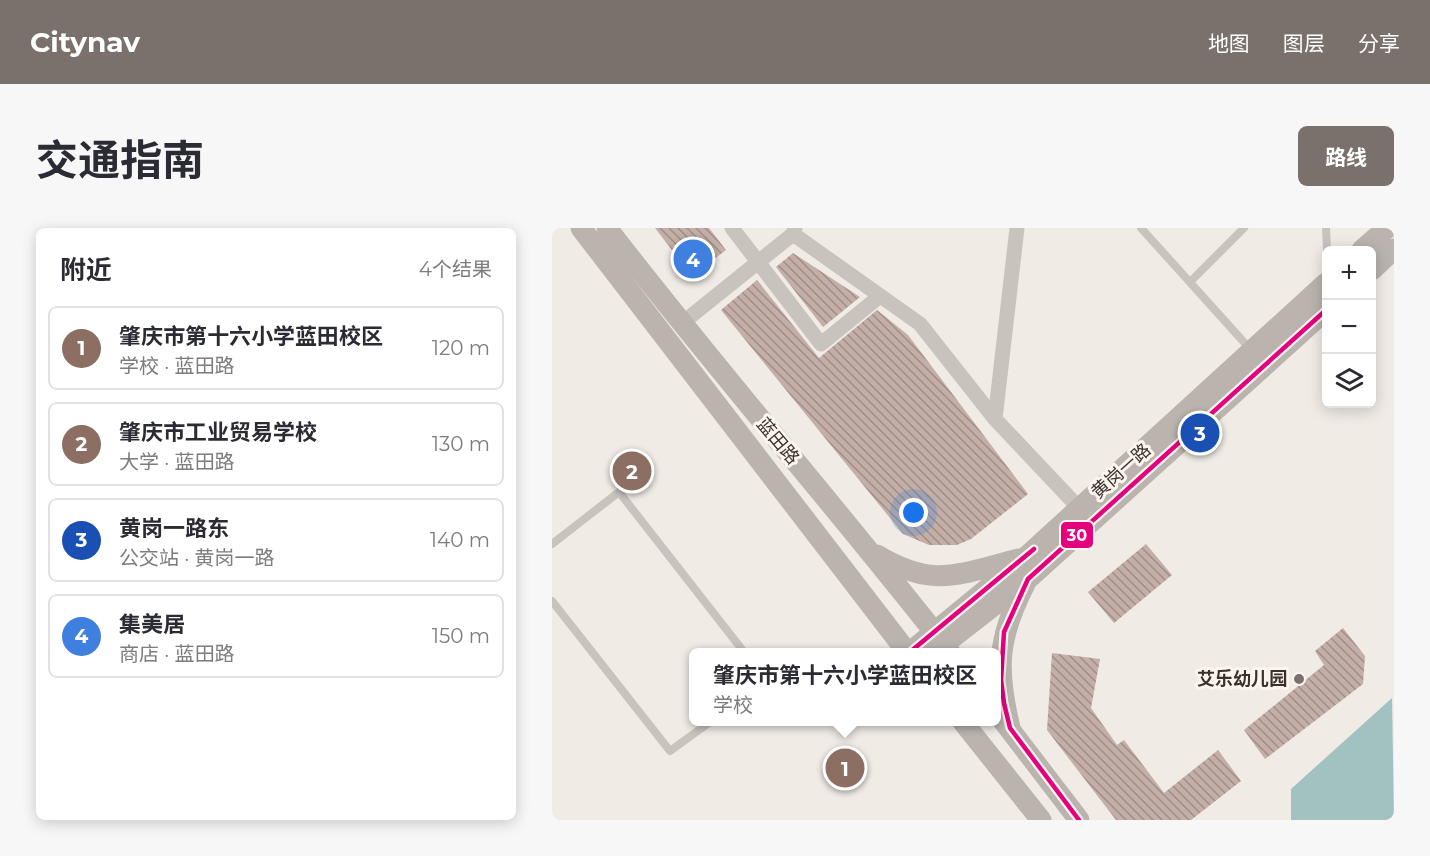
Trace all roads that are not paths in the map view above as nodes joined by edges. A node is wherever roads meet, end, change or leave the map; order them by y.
1 (582, 228) edge
2 (607, 228) edge
3 (732, 228) edge
4 (1017, 228) edge
5 (1141, 228) edge
6 (1244, 228) edge
7 (1326, 228) edge
8 (1387, 228) edge
9 (794, 231) edge
10 (1327, 246) edge
11 (1367, 246) edge
12 (1394, 249) edge
13 (758, 262) junction
14 (1376, 265) edge
15 (1190, 282) junction
16 (1322, 287) edge
17 (880, 296) junction
18 (1322, 314) edge
19 (681, 324) junction
20 (1252, 351) junction
21 (995, 420) junction
22 (1079, 508) junction
23 (552, 544) edge
24 (869, 549) junction
25 (1026, 557) junction
26 (1028, 579) junction
27 (552, 601) edge
28 (941, 646) edge
29 (741, 648) edge
30 (906, 648) edge
31 (1003, 720) edge
32 (704, 726) edge
33 (966, 726) edge
34 (1041, 820) edge
35 (1079, 820) edge

1 - 30 main road, 蓝田路
2 - 19 main road, 蓝田路
3 - 13 street
4 - 21 street
5 - 15 lane
6 - 15 lane
7 - 10 lane
8 - 11 main road
9 - 13 street
9 - 17 street
12 - 14 main road
13 - 17 street
13 - 19 street
15 - 20 lane
16 - 20 main road, 黄岗一路
17 - 21 street
18 - 26 main road, 黄岗一路
19 - 24 main road, 蓝田路
20 - 22 main road, 黄岗一路
21 - 22 street
22 - 25 main road, 黄岗一路
23 - 29 lane
24 - 25 main road
24 - 28 main road, 蓝田路
25 - 28 main road, 黄岗一路
26 - 28 main road, 黄岗一路
26 - 31 main road
27 - 32 lane
31 - 35 main road
33 - 34 main road

